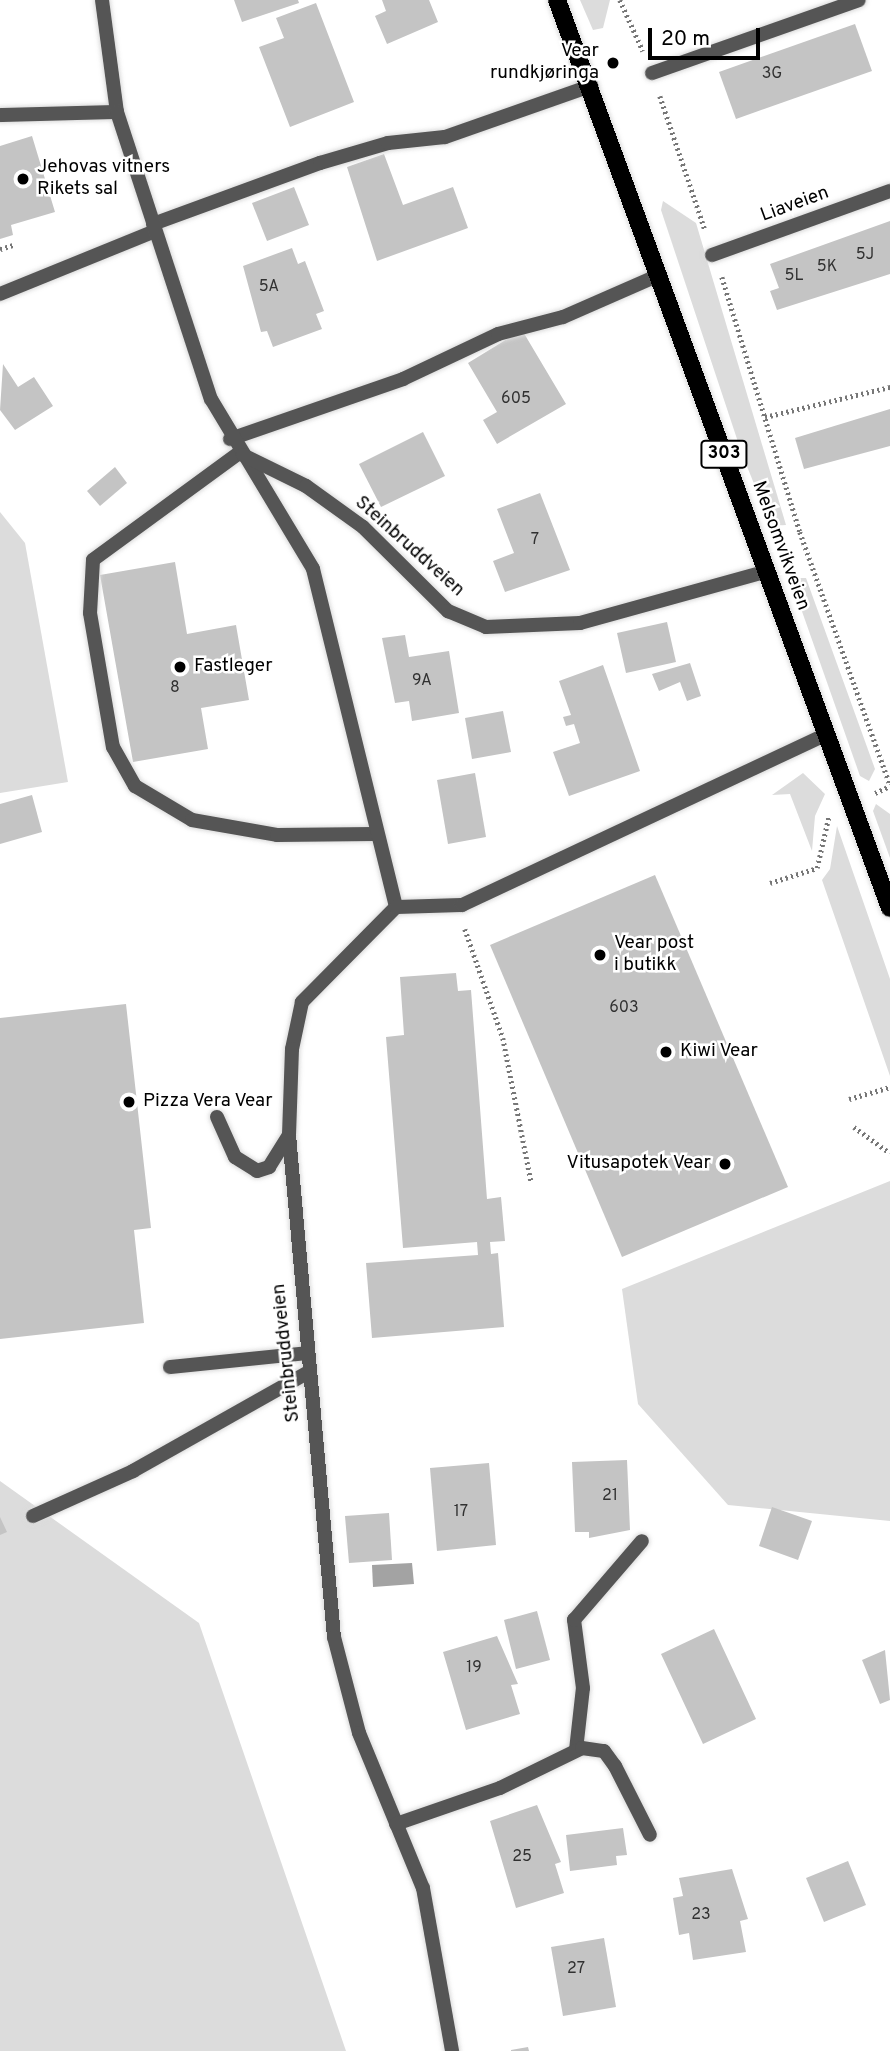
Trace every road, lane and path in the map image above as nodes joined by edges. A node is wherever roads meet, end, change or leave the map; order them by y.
1 (102, 0) edge
2 (557, 0) edge
3 (620, 0) edge
4 (859, 0) edge
5 (652, 73) junction
6 (591, 86) junction
7 (117, 112) junction
8 (0, 115) edge
9 (890, 191) edge
10 (154, 228) junction
11 (13, 245) dead end
12 (0, 249) edge
13 (712, 255) junction
14 (659, 275) junction
15 (0, 294) edge
16 (890, 387) edge
17 (765, 417) junction
18 (230, 439) junction
19 (239, 453) junction
20 (767, 571) junction
21 (825, 735) junction
22 (890, 786) edge
23 (852, 804) junction
24 (374, 834) junction
25 (770, 883) dead end
26 (457, 905) junction
27 (396, 907) junction
28 (890, 908) edge
29 (890, 1087) edge
30 (849, 1099) dead end
31 (217, 1117) dead end
32 (854, 1127) dead end
33 (289, 1135) junction
34 (890, 1153) edge
35 (531, 1181) dead end
36 (307, 1353) junction
37 (170, 1367) dead end
38 (310, 1372) junction
39 (33, 1516) dead end
40 (642, 1541) dead end
41 (576, 1750) junction
42 (396, 1824) junction
43 (650, 1835) dead end
44 (452, 2051) edge

1 - 7 street
2 - 6 main road, Melsomvikveien / 303
3 - 5 path
4 - 5 street
5 - 13 path
6 - 10 street
6 - 14 main road, Melsomvikveien / 303
7 - 8 street
7 - 10 street
9 - 13 street, Liaveien
10 - 15 street
10 - 18 street
11 - 12 path
13 - 17 path
14 - 18 street
14 - 20 main road, Melsomvikveien / 303
16 - 17 path
17 - 22 path
18 - 19 street
19 - 20 street, Steinbruddveien
19 - 24 street
19 - 24 street
20 - 21 main road, Melsomvikveien / 303
21 - 23 main road, Melsomvikveien / 303
21 - 26 street
22 - 23 path
23 - 25 path
23 - 28 main road, Melsomvikveien / 303
24 - 27 street
26 - 27 street
26 - 35 path
27 - 33 street, Steinbruddveien
29 - 30 path
31 - 33 street
32 - 34 path
33 - 36 street, Steinbruddveien
36 - 37 street
36 - 38 street, Steinbruddveien
38 - 39 street
38 - 42 street, Steinbruddveien
40 - 41 street
41 - 42 street
41 - 43 street
42 - 44 street, Steinbruddveien

